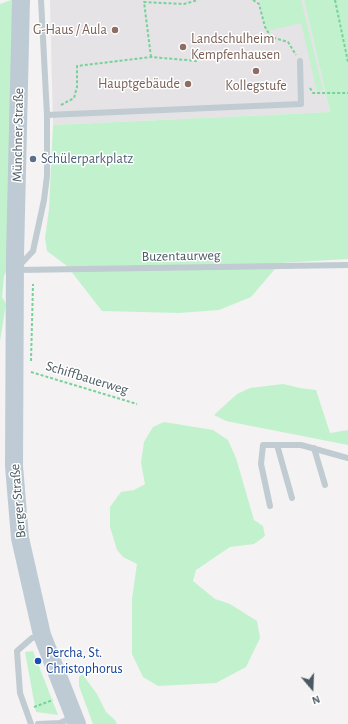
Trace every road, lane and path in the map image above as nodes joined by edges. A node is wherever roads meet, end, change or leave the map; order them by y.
1 (21, 0) edge
2 (41, 0) edge
3 (198, 0) edge
4 (253, 0) edge
5 (335, 0) edge
6 (151, 57) junction
7 (198, 61) dead end
8 (300, 62) joint
9 (348, 62) edge
10 (310, 87) dead end
11 (348, 93) edge
12 (50, 115) junction
13 (348, 265) edge
14 (15, 270) junction
15 (33, 284) dead end
16 (31, 364) dead end
17 (31, 380) dead end
18 (137, 404) dead end
19 (277, 445) junction
20 (314, 448) junction
21 (348, 458) edge
22 (325, 485) dead end
23 (292, 498) dead end
24 (270, 506) dead end
25 (42, 635) junction
26 (76, 720) edge
27 (31, 724) edge
28 (38, 724) edge

1 - 14 main road, Münchner Straße
2 - 12 lane
3 - 6 path
4 - 8 path
5 - 9 path
6 - 7 path
6 - 12 path
8 - 12 lane
10 - 11 path
12 - 14 lane
13 - 14 lane, Buzentaurweg
14 - 25 main road, Berger Straße
15 - 16 path
17 - 18 path, Schiffbauerweg
19 - 20 lane
19 - 23 lane
19 - 24 lane
20 - 21 lane
20 - 22 lane
25 - 26 main road, Berger Straße
25 - 27 lane
26 - 28 lane

